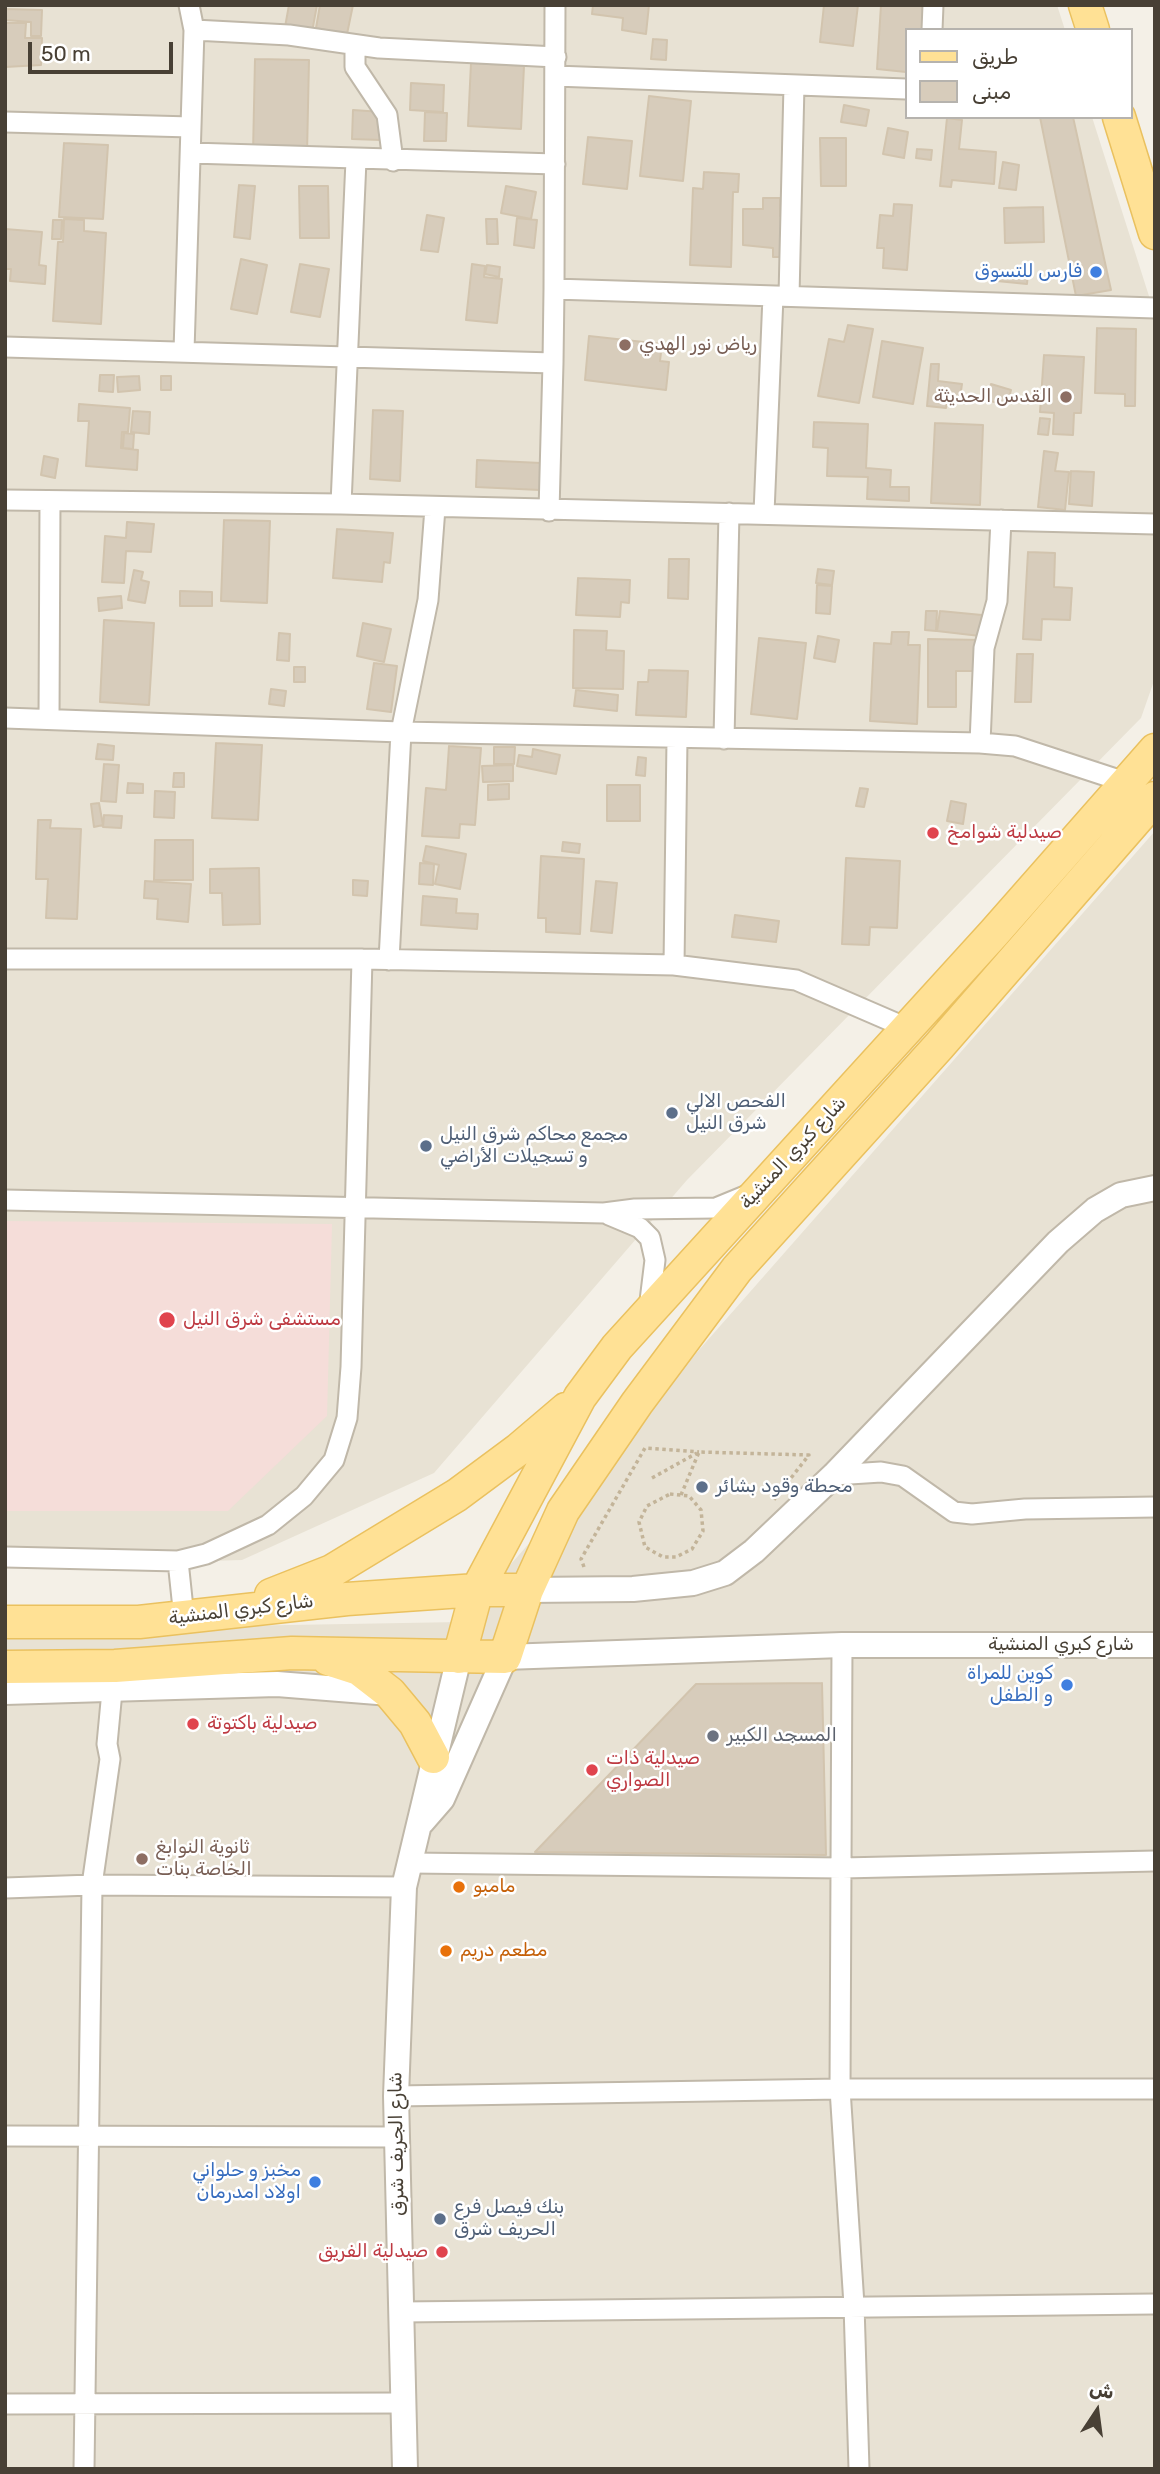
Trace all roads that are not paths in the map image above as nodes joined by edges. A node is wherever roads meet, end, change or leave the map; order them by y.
1 (189, 5) edge
2 (555, 5) edge
3 (933, 5) edge
4 (1085, 5) edge
5 (932, 28) edge
6 (1092, 28) edge
7 (194, 30) junction
8 (355, 45) junction
9 (555, 66) junction
10 (794, 85) junction
11 (904, 89) edge
12 (1120, 119) edge
13 (5, 122) edge
14 (191, 127) junction
15 (191, 153) junction
16 (356, 160) junction
17 (393, 161) junction
18 (555, 164) junction
19 (1155, 233) edge
20 (554, 289) junction
21 (781, 296) junction
22 (1155, 308) edge
23 (5, 346) edge
24 (184, 351) junction
25 (348, 356) junction
26 (553, 363) junction
27 (5, 500) edge
28 (50, 501) junction
29 (341, 504) junction
30 (435, 508) junction
31 (549, 511) junction
32 (729, 513) junction
33 (764, 513) junction
34 (1001, 520) junction
35 (1155, 524) edge
36 (5, 718) edge
37 (49, 719) junction
38 (401, 732) junction
39 (677, 738) junction
40 (724, 738) junction
41 (981, 743) junction
42 (1152, 749) edge
43 (1125, 782) junction
44 (1155, 798) edge
45 (5, 959) edge
46 (362, 959) junction
47 (389, 960) junction
48 (674, 965) junction
49 (908, 1028) junction
50 (1155, 1188) edge
51 (757, 1192) junction
52 (5, 1200) edge
53 (357, 1207) junction
54 (604, 1213) junction
55 (649, 1309) junction
56 (580, 1397) junction
57 (834, 1475) junction
58 (1155, 1507) edge
59 (5, 1557) edge
60 (178, 1561) junction
61 (477, 1590) junction
62 (527, 1590) junction
63 (198, 1616) junction
64 (5, 1622) edge
65 (842, 1645) junction
66 (1155, 1645) edge
67 (292, 1653) junction
68 (459, 1657) junction
69 (505, 1657) junction
70 (5, 1667) edge
71 (112, 1690) junction
72 (5, 1692) edge
73 (390, 1693) junction
74 (433, 1756) junction
75 (422, 1822) junction
76 (1155, 1861) edge
77 (842, 1868) junction
78 (407, 1875) junction
79 (93, 1885) junction
80 (5, 1888) edge
81 (840, 2089) junction
82 (1155, 2089) edge
83 (396, 2096) junction
84 (88, 2135) junction
85 (5, 2136) edge
86 (397, 2137) junction
87 (1155, 2304) edge
88 (854, 2305) junction
89 (401, 2312) junction
90 (403, 2403) junction
91 (5, 2404) edge
92 (84, 2406) junction
93 (84, 2469) edge
94 (405, 2469) edge
95 (859, 2469) edge

1 - 7 street
2 - 9 street
3 - 5 street
4 - 6 main road
7 - 8 street
7 - 14 street
8 - 9 street
8 - 17 street
9 - 10 street
9 - 18 street
10 - 11 street
10 - 21 street
12 - 19 main road
13 - 14 street
14 - 15 street
15 - 16 street
15 - 24 street
16 - 17 street
16 - 25 street
17 - 18 street
18 - 20 street
20 - 21 street
20 - 26 street
21 - 22 street
21 - 33 street
23 - 24 street
24 - 25 street
25 - 26 street
25 - 29 street
26 - 31 street
27 - 28 street
28 - 29 street
28 - 37 street
29 - 30 street
30 - 31 street
30 - 38 street
31 - 32 street
32 - 33 street
32 - 40 street
33 - 34 street
34 - 35 street
34 - 41 street
36 - 37 street
37 - 38 street
38 - 39 street
38 - 47 street
39 - 40 street
39 - 48 street
40 - 41 street
41 - 43 street
42 - 43 main road, شارع كبري المنشية
43 - 49 main road, شارع كبري المنشية
44 - 62 main road, شارع كبري المنشية
45 - 46 street
46 - 47 street
46 - 53 street
47 - 48 street
48 - 49 street
49 - 51 main road, شارع كبري المنشية
50 - 57 street
51 - 54 street
51 - 55 main road, شارع كبري المنشية
52 - 53 street
53 - 54 street
53 - 60 street
54 - 55 street
55 - 56 main road, شارع كبري المنشية
56 - 61 main road, شارع كبري المنشية
56 - 63 main road
57 - 58 street
57 - 62 street
59 - 60 street
60 - 63 street
61 - 62 main road, شارع كبري المنشية
61 - 63 main road, شارع كبري المنشية
61 - 68 main road, شارع كبري المنشية
62 - 69 main road, شارع كبري المنشية
63 - 64 main road, شارع كبري المنشية
65 - 66 street, شارع كبري المنشية
65 - 69 street, شارع كبري المنشية
65 - 77 street
67 - 68 main road, شارع كبري المنشية
67 - 70 main road, شارع كبري المنشية
67 - 73 main road
68 - 69 main road, شارع كبري المنشية
68 - 74 street, شارع الجريف شرق
69 - 75 street
71 - 72 street
71 - 73 street
71 - 79 street
73 - 74 main road
74 - 75 street, شارع الجريف شرق
75 - 78 street, شارع الجريف شرق
76 - 77 street
77 - 78 street
77 - 81 street
78 - 79 street
78 - 83 street, شارع الجريف شرق
79 - 80 street
79 - 84 street
81 - 82 street
81 - 83 street
81 - 88 street
83 - 86 street, شارع الجريف شرق
84 - 85 street
84 - 86 street
84 - 92 street
86 - 89 street, شارع الجريف شرق
87 - 88 street
88 - 89 street
88 - 95 street
89 - 90 street, شارع الجريف شرق
90 - 92 street
90 - 94 street, شارع الجريف شرق
91 - 92 street
92 - 93 street

